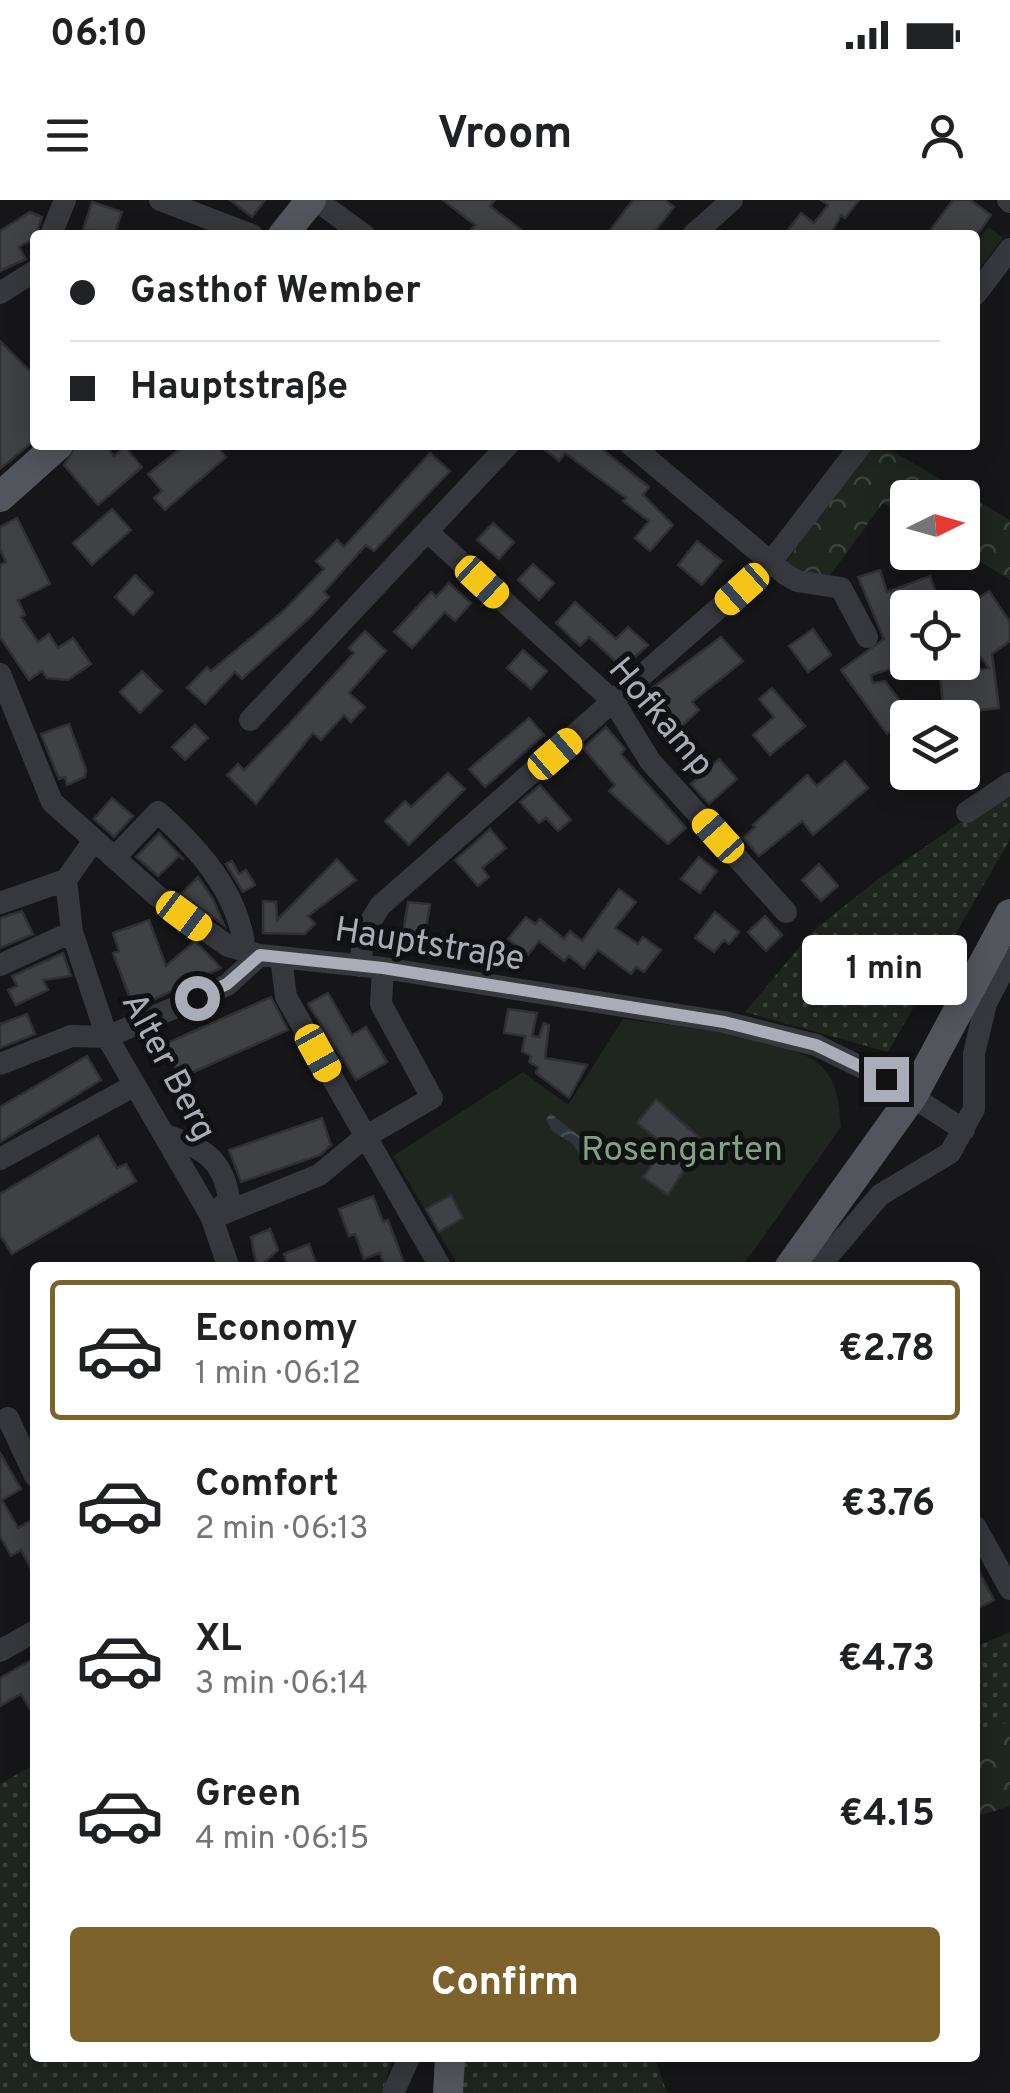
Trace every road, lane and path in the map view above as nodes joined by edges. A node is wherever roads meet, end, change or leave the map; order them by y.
1 (65, 200) edge
2 (160, 200) edge
3 (313, 200) edge
4 (732, 200) edge
5 (53, 230) edge
6 (239, 230) edge
7 (287, 230) edge
8 (357, 230) edge
9 (699, 230) edge
10 (1010, 249) edge
11 (30, 274) edge
12 (980, 288) edge
13 (0, 292) edge
14 (52, 450) edge
15 (504, 450) edge
16 (637, 450) edge
17 (857, 450) edge
18 (0, 497) edge
19 (429, 534) junction
20 (771, 562) junction
21 (867, 637) dead end
22 (0, 674) edge
23 (614, 702) junction
24 (250, 720) dead end
25 (1010, 783) edge
26 (967, 812) dead end
27 (94, 840) junction
28 (115, 857) junction
29 (66, 880) junction
30 (0, 903) edge
31 (786, 912) dead end
32 (1010, 914) edge
33 (72, 932) junction
34 (262, 954) junction
35 (1010, 958) edge
36 (0, 966) edge
37 (372, 967) junction
38 (107, 1037) junction
39 (0, 1064) edge
40 (135, 1084) junction
41 (913, 1095) junction
42 (964, 1130) junction
43 (165, 1135) junction
44 (365, 1137) junction
45 (0, 1159) edge
46 (212, 1217) junction
47 (227, 1262) edge
48 (438, 1262) edge
49 (793, 1262) edge
50 (823, 1262) edge
51 (8, 1418) dead end
52 (30, 1465) edge
53 (980, 1535) edge
54 (1010, 1588) edge
55 (30, 1634) edge
56 (0, 1651) edge
57 (407, 2062) edge
58 (450, 2062) edge
59 (393, 2093) edge
60 (448, 2093) edge

1 - 5 street
2 - 6 street
3 - 7 main road
3 - 8 street
4 - 9 street
10 - 12 street
11 - 13 street
14 - 18 main road
15 - 19 street
16 - 20 street
17 - 20 street
19 - 23 street, Hofkamp
19 - 24 street
20 - 21 street
20 - 23 street
22 - 27 street, Hauptstraße
23 - 31 street, Hofkamp
23 - 37 street
25 - 26 street
27 - 28 street, Hauptstraße
27 - 29 street
28 - 34 street, Hauptstraße
28 - 34 street
29 - 30 street
29 - 33 street, Alter Berg
32 - 41 main road
33 - 36 street
33 - 38 street, Alter Berg
34 - 37 street, Hauptstraße
34 - 38 street
34 - 44 street
35 - 42 street
37 - 41 street, Hauptstraße
37 - 44 street
38 - 39 street
38 - 40 street, Alter Berg
40 - 43 street, Alter Berg
40 - 45 street
41 - 42 street, Hauptstraße
41 - 49 main road
42 - 50 street
43 - 46 street, Alter Berg
43 - 46 street
44 - 46 street
44 - 48 street
46 - 47 street, Alter Berg
51 - 52 street
53 - 54 street
55 - 56 street
57 - 59 street
58 - 60 main road

